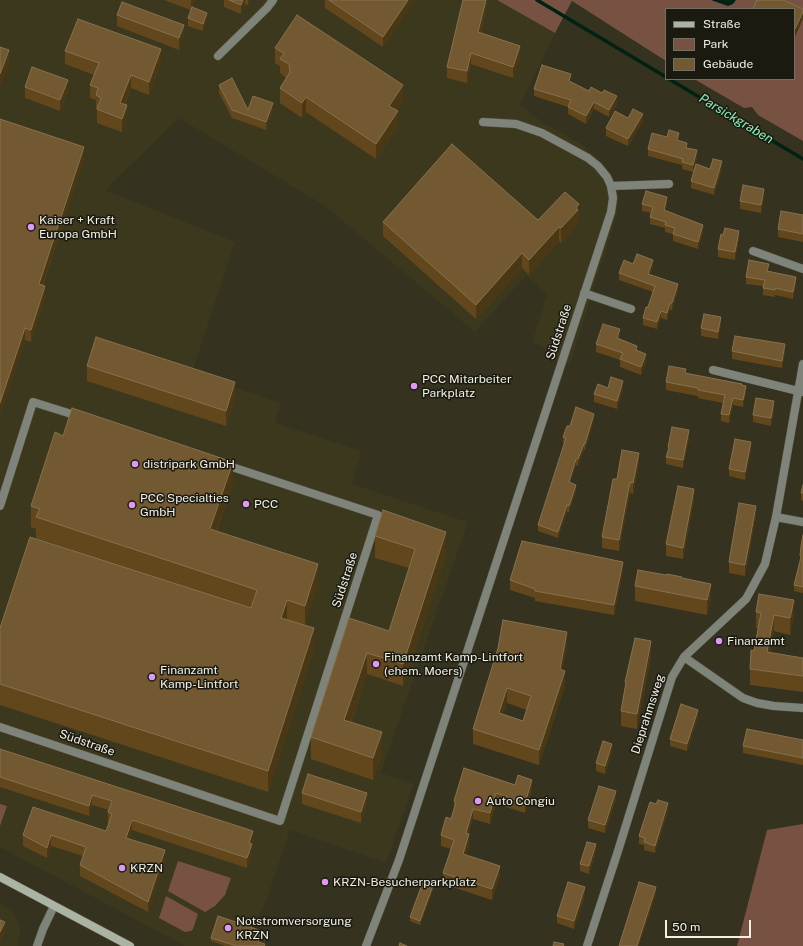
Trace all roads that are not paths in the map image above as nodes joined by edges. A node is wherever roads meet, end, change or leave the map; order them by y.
1 (273, 0) edge
2 (218, 56) dead end
3 (483, 122) dead end
4 (669, 184) dead end
5 (611, 186) junction
6 (753, 251) dead end
7 (803, 269) edge
8 (584, 293) junction
9 (631, 309) dead end
10 (803, 364) edge
11 (713, 370) dead end
12 (800, 392) edge
13 (92, 421) edge
14 (218, 463) edge
15 (0, 506) edge
16 (776, 517) junction
17 (803, 522) edge
18 (684, 657) junction
19 (803, 708) edge
20 (0, 727) edge
21 (0, 876) edge
22 (54, 906) junction
23 (37, 946) edge
24 (130, 946) edge
25 (366, 946) edge
26 (587, 946) edge

1 - 2 street
3 - 5 street, Südstraße
4 - 5 street
5 - 8 street, Südstraße
6 - 7 street
8 - 9 street, Südstraße
8 - 25 street, Südstraße
10 - 12 street, Dieprahmsweg
11 - 12 street
12 - 16 street, Dieprahmsweg
13 - 15 street
14 - 20 street, Südstraße
16 - 17 street
16 - 18 street, Dieprahmsweg
18 - 19 street
18 - 26 street, Dieprahmsweg
21 - 22 main road
22 - 23 street
22 - 24 main road

